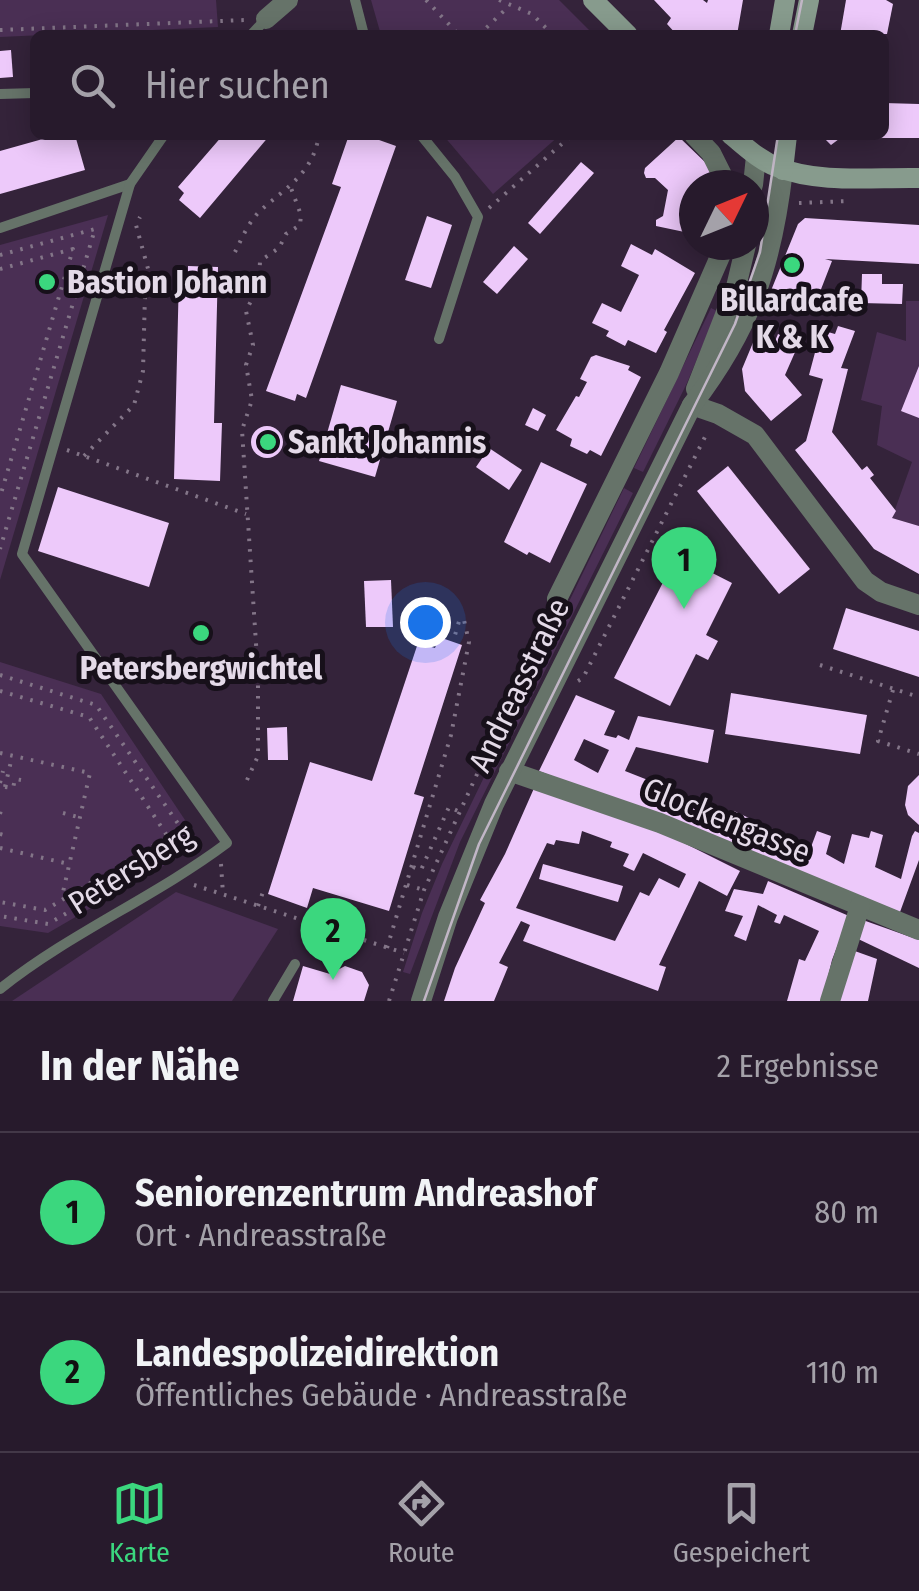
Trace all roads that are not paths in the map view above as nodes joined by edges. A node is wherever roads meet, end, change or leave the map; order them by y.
1 (288, 0) edge
2 (355, 0) edge
3 (593, 0) edge
4 (785, 0) edge
5 (810, 0) edge
6 (266, 19) joint
7 (256, 30) edge
8 (363, 30) edge
9 (623, 30) edge
10 (781, 30) edge
11 (803, 30) edge
12 (30, 93) edge
13 (0, 94) edge
14 (161, 140) edge
15 (425, 140) edge
16 (699, 140) edge
17 (785, 140) edge
18 (758, 145) edge
19 (719, 170) edge
20 (755, 170) edge
21 (782, 170) junction
22 (919, 178) edge
23 (130, 184) junction
24 (0, 228) edge
25 (719, 260) edge
26 (742, 260) edge
27 (439, 339) dead end
28 (692, 405) junction
29 (558, 599) road end
30 (919, 605) edge
31 (510, 771) junction
32 (860, 906) junction
33 (919, 930) edge
34 (295, 964) dead end
35 (0, 990) edge
36 (272, 1001) edge
37 (421, 1001) edge
38 (830, 1001) edge

1 - 6 street
2 - 8 lane
3 - 9 main road
4 - 10 main road
5 - 11 main road
6 - 7 lane
12 - 13 lane
14 - 23 lane, Petersberg
15 - 27 lane
16 - 19 street
17 - 21 main road
18 - 20 street
18 - 21 main road
21 - 22 main road
21 - 28 street, Andreasstraße
23 - 24 lane
23 - 35 lane, Petersberg
25 - 29 street, Andreasstraße
26 - 28 street, Andreasstraße
28 - 30 street
28 - 31 street, Andreasstraße
31 - 32 street, Glockengasse
31 - 37 street, Andreasstraße
32 - 33 street, Glockengasse
32 - 38 street
34 - 36 lane

